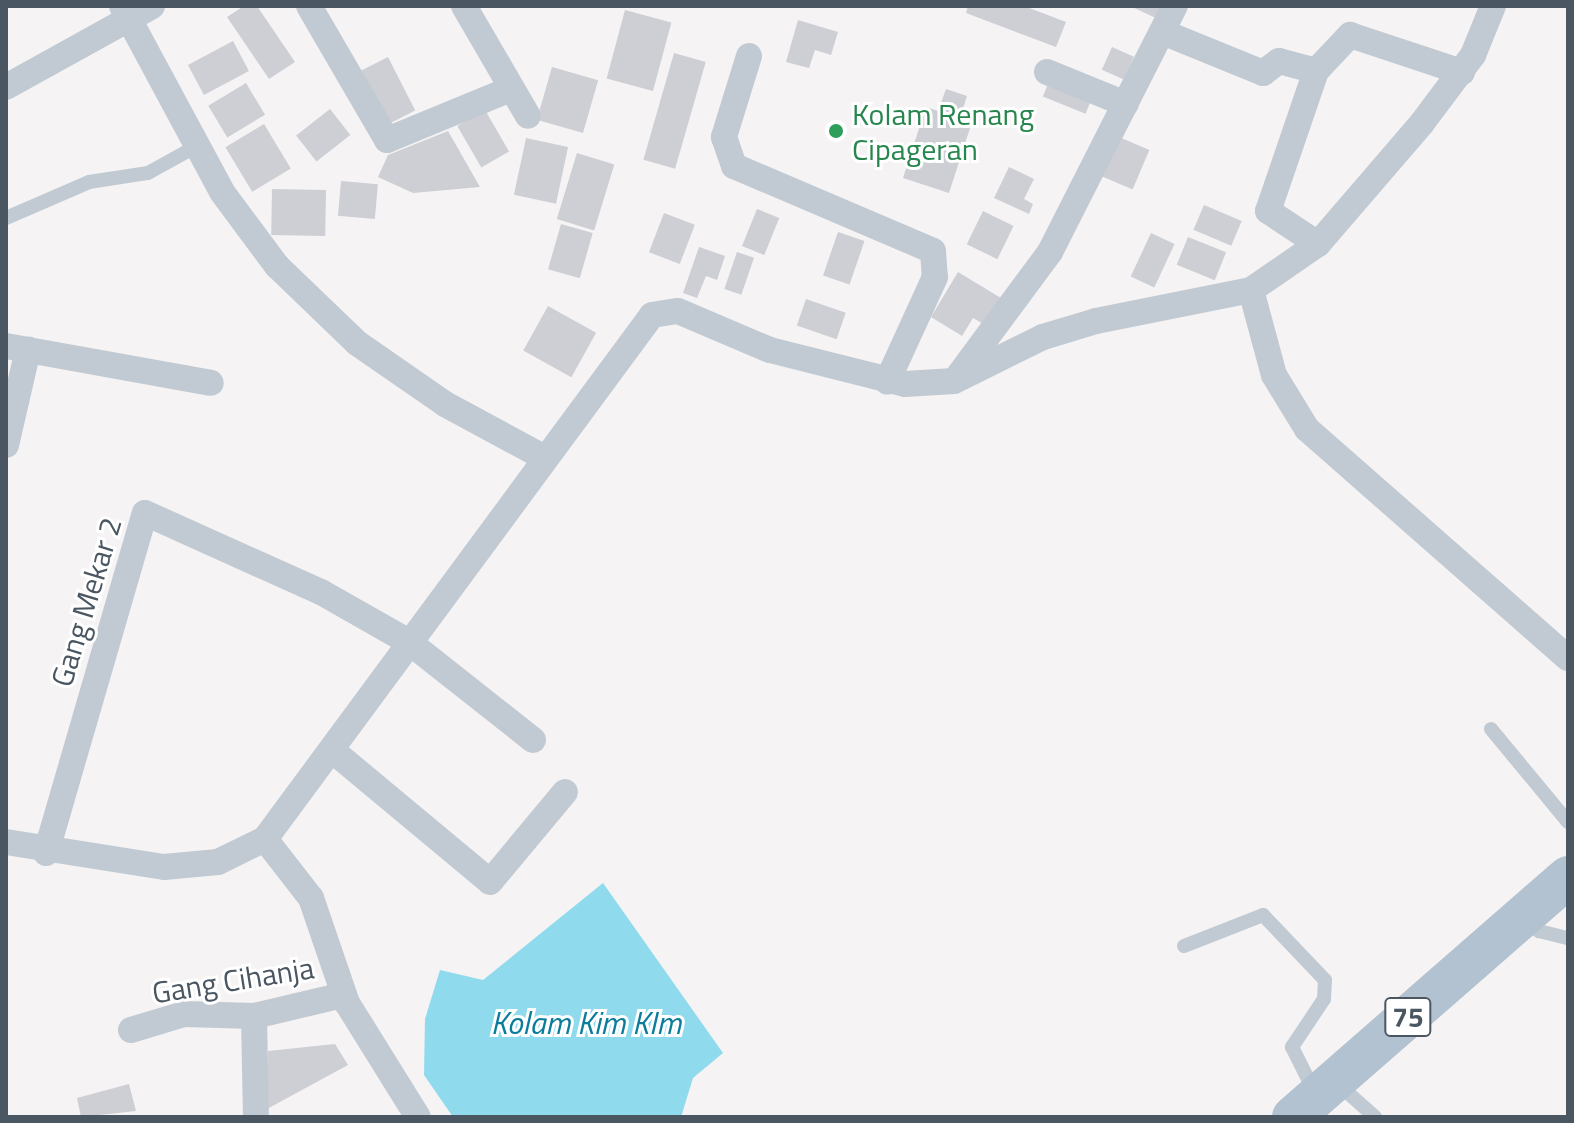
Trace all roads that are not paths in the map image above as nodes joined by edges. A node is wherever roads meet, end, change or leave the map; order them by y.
1 (309, 6) edge
2 (464, 6) edge
3 (1175, 6) edge
4 (1493, 6) edge
5 (134, 10) edge
6 (1165, 33) junction
7 (749, 56) dead end
8 (1316, 71) junction
9 (1047, 72) dead end
10 (1462, 72) junction
11 (6, 87) edge
12 (511, 89) junction
13 (1126, 104) junction
14 (528, 116) dead end
15 (195, 147) junction
16 (6, 218) edge
17 (1318, 244) junction
18 (1251, 290) junction
19 (17, 348) edge
20 (954, 381) junction
21 (887, 382) junction
22 (211, 383) dead end
23 (6, 445) edge
24 (545, 458) junction
25 (409, 642) junction
26 (1568, 658) edge
27 (1491, 729) dead end
28 (533, 740) dead end
29 (333, 751) junction
30 (565, 792) dead end
31 (1568, 822) edge
32 (265, 839) junction
33 (6, 842) edge
34 (46, 853) junction
35 (1568, 877) edge
36 (1524, 916) junction
37 (1568, 938) edge
38 (1184, 946) dead end
39 (343, 995) junction
40 (254, 1016) junction
41 (131, 1030) dead end
42 (1315, 1098) edge
43 (256, 1117) edge
44 (418, 1117) edge
45 (1375, 1117) edge

1 - 12 street
2 - 12 street
3 - 6 street
4 - 10 street
5 - 11 street
5 - 15 street
6 - 8 street
6 - 13 street
7 - 21 street
8 - 10 street
8 - 17 street
9 - 13 street
10 - 17 street
12 - 14 street
13 - 20 street
15 - 16 lane
15 - 24 street
17 - 18 street
18 - 20 street
18 - 26 street
19 - 22 street
19 - 23 street
20 - 21 street
21 - 24 street
24 - 25 street
25 - 28 street
25 - 29 street
25 - 34 street, Gang Mekar 2
27 - 31 lane
29 - 30 street
29 - 32 street
32 - 34 street
32 - 39 street
33 - 34 street
35 - 36 main road, 75
36 - 37 lane
36 - 42 main road, 75
38 - 42 lane
39 - 40 street, Gang Cihanja
39 - 44 street
40 - 41 street, Gang Cihanja
40 - 43 street
42 - 45 lane

